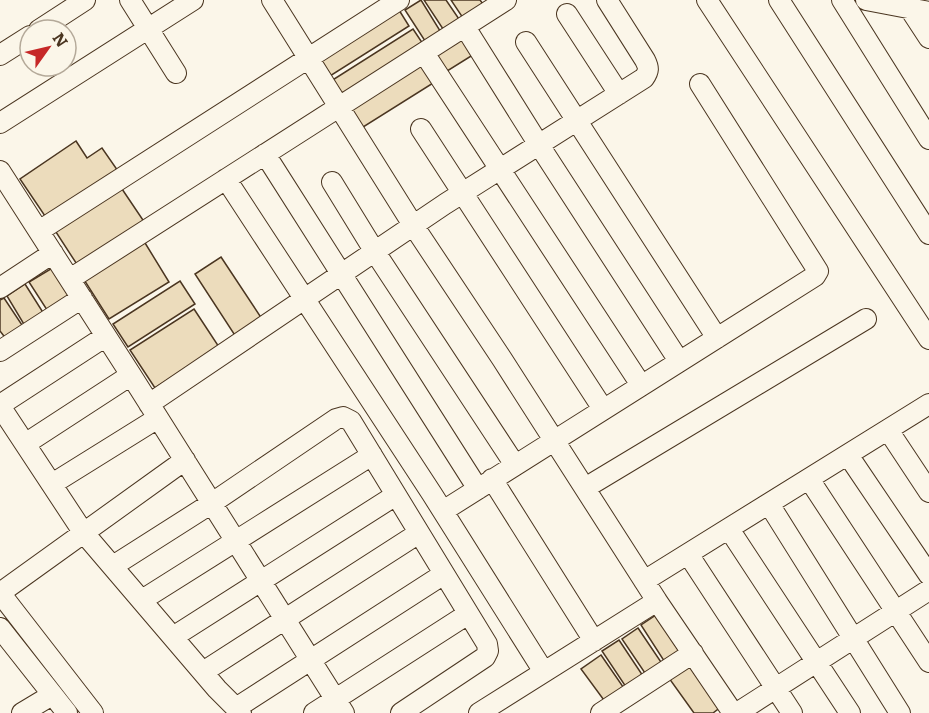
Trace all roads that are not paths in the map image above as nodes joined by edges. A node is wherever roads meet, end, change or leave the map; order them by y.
1 (86, 0) edge
2 (130, 0) edge
3 (193, 0) edge
4 (272, 0) edge
5 (399, 0) edge
6 (506, 0) edge
7 (607, 0) edge
8 (707, 0) edge
9 (779, 0) edge
10 (842, 0) edge
11 (866, 0) edge
12 (920, 11) edge
13 (567, 14) dead end
14 (58, 18) edge
15 (465, 27) junction
16 (148, 29) junction
17 (929, 38) edge
18 (526, 42) dead end
19 (18, 44) edge
20 (424, 53) junction
21 (0, 55) edge
22 (308, 58) junction
23 (176, 73) dead end
24 (700, 84) dead end
25 (619, 94) junction
26 (339, 107) junction
27 (576, 122) junction
28 (0, 123) edge
29 (420, 129) dead end
30 (929, 140) edge
31 (538, 145) junction
32 (265, 154) junction
33 (499, 170) junction
34 (0, 171) edge
35 (226, 179) junction
36 (332, 182) dead end
37 (463, 192) junction
38 (413, 225) junction
39 (39, 231) junction
40 (929, 234) edge
41 (375, 252) junction
42 (53, 253) junction
43 (341, 275) junction
44 (70, 279) junction
45 (0, 288) edge
46 (82, 298) junction
47 (305, 299) junction
48 (866, 319) dead end
49 (106, 336) junction
50 (717, 338) junction
51 (929, 339) edge
52 (0, 351) edge
53 (680, 361) junction
54 (131, 375) junction
55 (641, 385) junction
56 (929, 404) edge
57 (0, 406) edge
58 (603, 409) junction
59 (154, 411) junction
60 (888, 430) junction
61 (554, 440) junction
62 (25, 444) junction
63 (372, 455) junction
64 (848, 455) junction
65 (185, 460) junction
66 (515, 465) junction
67 (809, 478) junction
68 (52, 484) junction
69 (485, 484) junction
70 (585, 488) junction
71 (929, 492) edge
72 (396, 495) junction
73 (212, 503) junction
74 (769, 504) junction
75 (443, 511) junction
76 (729, 529) junction
77 (84, 532) junction
78 (419, 533) junction
79 (235, 541) junction
80 (688, 554) junction
81 (113, 566) junction
82 (444, 574) junction
83 (929, 575) edge
84 (260, 581) junction
85 (644, 581) junction
86 (929, 590) edge
87 (1, 596) edge
88 (142, 600) junction
89 (657, 601) junction
90 (896, 612) junction
91 (468, 614) junction
92 (285, 621) junction
93 (0, 628) edge
94 (173, 637) junction
95 (853, 639) junction
96 (594, 641) junction
97 (693, 653) junction
98 (311, 661) junction
99 (816, 662) junction
100 (929, 662) edge
101 (203, 672) junction
102 (544, 672) junction
103 (776, 688) junction
104 (52, 695) junction
105 (340, 706) edge
106 (238, 710) edge
107 (22, 713) edge
108 (67, 713) edge
109 (93, 713) edge
110 (314, 713) edge
111 (401, 713) edge
112 (479, 713) edge
113 (601, 713) edge
114 (735, 713) edge
115 (792, 713) edge
116 (850, 713) edge
117 (900, 713) edge

1 - 14 street
2 - 16 street
3 - 16 street
4 - 22 street
5 - 22 street
6 - 15 street
7 - 25 street
8 - 51 street
9 - 40 street
10 - 30 street
11 - 12 street
12 - 17 street
13 - 25 street
15 - 20 street
15 - 31 street
16 - 23 street
16 - 28 street
18 - 27 street
19 - 21 street
20 - 26 street
20 - 33 street
22 - 26 street
22 - 39 street
24 - 50 street
25 - 27 street
26 - 32 street
26 - 38 street
27 - 31 street
27 - 50 street
29 - 37 street
31 - 33 street
31 - 53 street
32 - 35 street
32 - 43 street
33 - 37 street
33 - 55 street
34 - 39 street
35 - 44 street
35 - 47 street
36 - 41 street
37 - 38 street
37 - 58 street
38 - 41 street
38 - 61 street
39 - 42 street
41 - 43 street
41 - 66 street
42 - 44 street
42 - 45 street
43 - 47 street
43 - 69 street
44 - 46 street
46 - 49 street
46 - 52 street
47 - 59 street
47 - 75 street
48 - 70 street
49 - 54 street
49 - 57 street
50 - 53 street
53 - 55 street
54 - 59 street
54 - 62 street
55 - 58 street
56 - 60 street
57 - 62 street
58 - 61 street
59 - 65 street
59 - 68 street
60 - 64 street
60 - 71 street
61 - 66 street
61 - 70 street
62 - 68 street
63 - 72 street
63 - 73 street
63 - 79 street
64 - 67 street
64 - 83 street
65 - 73 street
65 - 77 street
66 - 69 street
67 - 74 street
67 - 90 street
68 - 77 street
69 - 75 street
69 - 96 street
70 - 85 street
72 - 78 street
72 - 84 street
73 - 79 street
73 - 81 street
74 - 76 street
74 - 95 street
75 - 102 street
76 - 80 street
76 - 99 street
77 - 81 street
77 - 87 street
78 - 82 street
78 - 92 street
79 - 84 street
79 - 88 street
80 - 85 street
80 - 103 street
81 - 88 street
82 - 91 street
82 - 98 street
84 - 92 street
84 - 94 street
85 - 89 street
86 - 90 street
87 - 109 street
88 - 94 street
89 - 96 street
89 - 97 street
90 - 95 street
90 - 100 street
91 - 105 street
91 - 111 street
92 - 98 street
92 - 101 street
93 - 104 street
94 - 101 street
95 - 99 street
95 - 117 street
96 - 102 street
97 - 113 street
97 - 114 street
98 - 105 street
98 - 106 street
99 - 103 street
99 - 116 street
101 - 106 street
102 - 112 street
103 - 114 street
103 - 115 street
104 - 107 street
104 - 108 street
105 - 110 street

